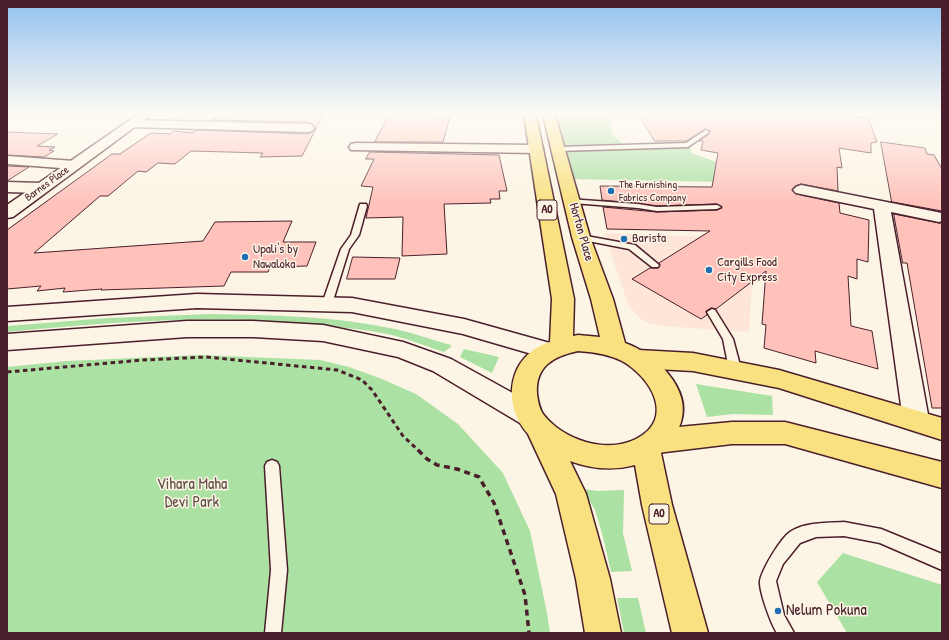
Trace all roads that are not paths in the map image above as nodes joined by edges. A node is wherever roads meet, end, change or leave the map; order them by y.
1 (102, 145) edge
2 (535, 145) edge
3 (557, 145) edge
4 (688, 145) edge
5 (356, 147) dead end
6 (536, 149) junction
7 (558, 149) junction
8 (7, 160) edge
9 (74, 165) junction
10 (7, 187) edge
11 (41, 188) junction
12 (801, 190) dead end
13 (572, 201) junction
14 (363, 206) dead end
15 (882, 206) junction
16 (718, 208) dead end
17 (7, 213) edge
18 (939, 217) dead end
19 (581, 237) junction
20 (655, 265) dead end
21 (327, 304) junction
22 (712, 312) dead end
23 (7, 314) edge
24 (7, 342) edge
25 (555, 349) junction
26 (615, 349) junction
27 (638, 359) junction
28 (735, 369) junction
29 (916, 420) junction
30 (534, 422) junction
31 (942, 429) edge
32 (652, 445) junction
33 (272, 466) dead end
34 (942, 475) edge
35 (942, 562) edge
36 (272, 633) edge
37 (603, 633) edge
38 (690, 633) edge
39 (786, 633) edge

1 - 9 main road, Barnes Place
2 - 6 main road, Horton Place / A0
3 - 7 main road, Horton Place / A0
4 - 7 lane
5 - 6 street
6 - 25 main road, Horton Place / A0
7 - 13 main road, Horton Place / A0
8 - 9 street
9 - 11 main road, Barnes Place
10 - 11 street
11 - 17 main road, Barnes Place
12 - 15 street
13 - 16 lane
13 - 19 main road, Horton Place / A0
14 - 21 lane
15 - 18 street
15 - 29 street
19 - 20 lane
19 - 26 main road, Horton Place / A0
21 - 23 main road
21 - 25 main road
22 - 28 lane
24 - 30 main road
25 - 26 main road
25 - 30 main road
26 - 27 main road
27 - 28 main road
27 - 32 main road
28 - 29 main road
29 - 31 main road
30 - 32 main road
30 - 37 main road
32 - 34 main road
32 - 38 main road, A0
33 - 36 lane
35 - 39 lane

